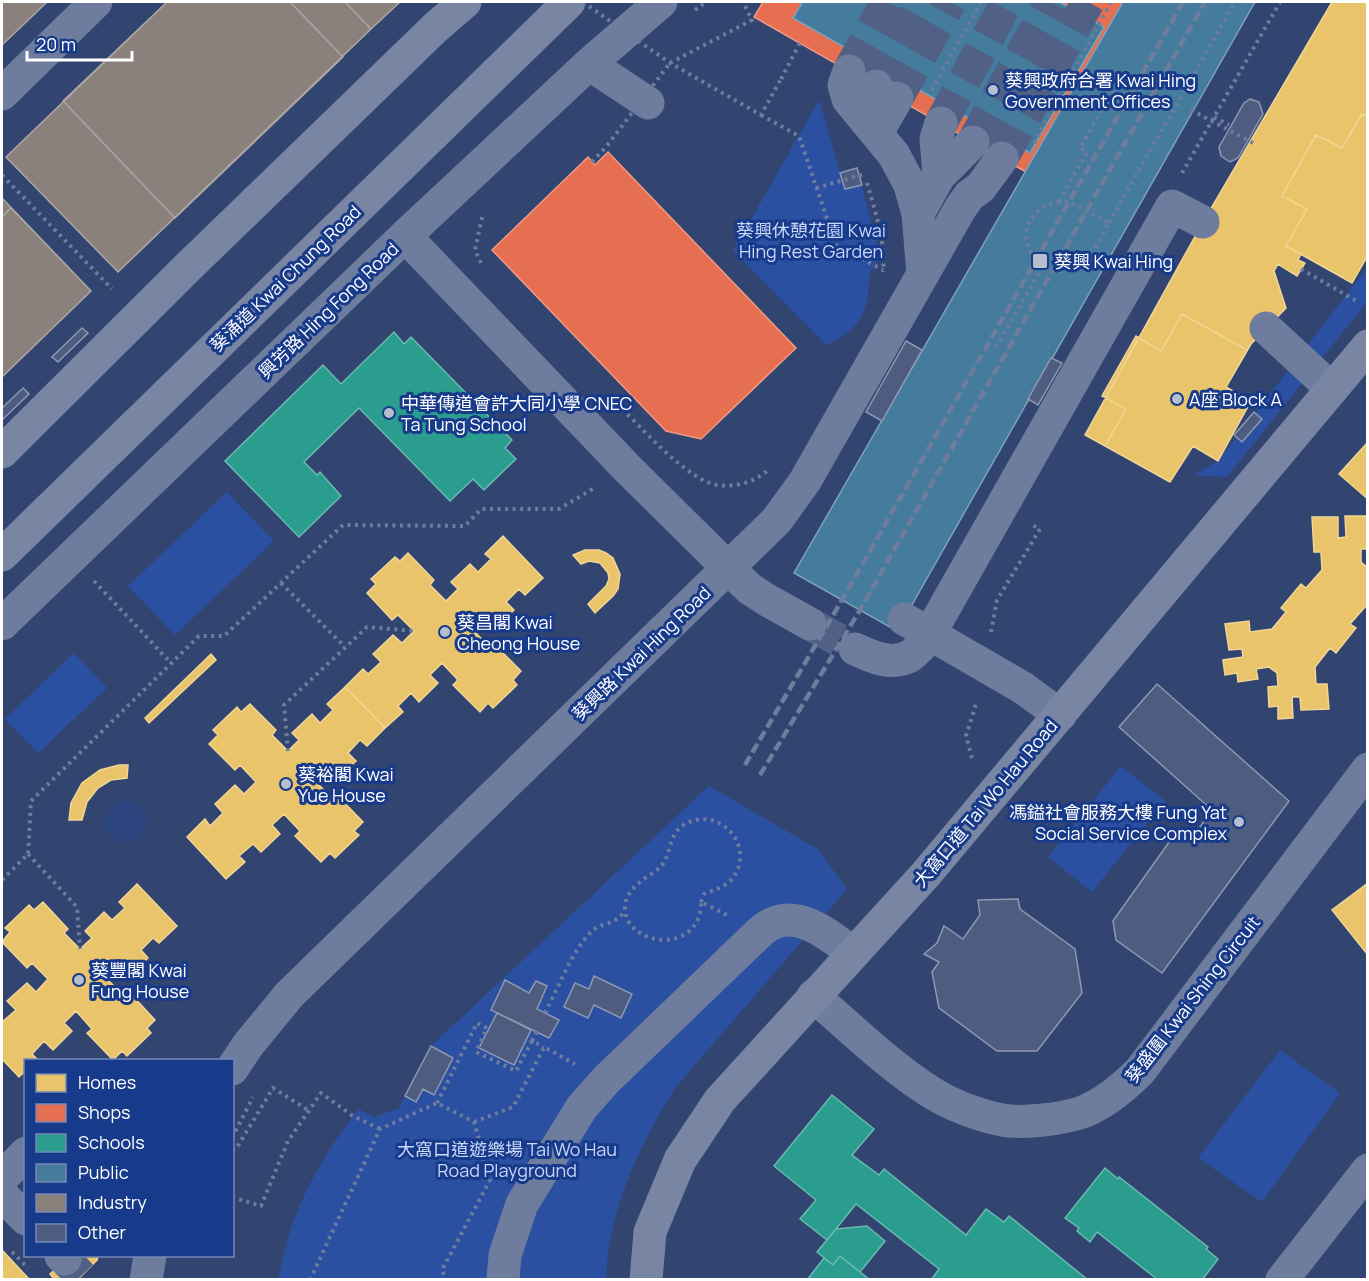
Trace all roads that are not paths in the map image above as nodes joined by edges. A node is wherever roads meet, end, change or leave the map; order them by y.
1 (96, 2) edge
2 (465, 2) edge
3 (569, 2) edge
4 (661, 2) edge
5 (600, 71) junction
6 (2, 94) edge
7 (872, 101) dead end
8 (648, 103) dead end
9 (941, 123) tunnel mouth
10 (974, 142) tunnel mouth
11 (1002, 158) tunnel mouth
12 (939, 176) junction
13 (918, 214) junction
14 (1203, 222) dead end
15 (405, 236) junction
16 (923, 274) junction
17 (1266, 328) dead end
18 (1368, 346) edge
19 (1332, 389) junction
20 (2, 452) edge
21 (2, 555) edge
22 (728, 568) junction
23 (904, 619) dead end
24 (2, 624) edge
25 (810, 624) tunnel mouth
26 (855, 649) tunnel mouth
27 (1060, 715) junction
28 (1368, 769) edge
29 (853, 952) junction
30 (813, 996) junction
31 (234, 1066) edge
32 (24, 1155) edge
33 (1368, 1170) edge
34 (2, 1178) edge
35 (2, 1195) edge
36 (24, 1217) edge
37 (150, 1257) edge
38 (146, 1280) edge
39 (503, 1280) edge
40 (646, 1280) edge
41 (1282, 1280) edge

1 - 6 street
2 - 20 main road
3 - 21 main road, 葵涌道 Kwai Chung Road
4 - 5 street, 興芳路 Hing Fong Road
5 - 8 street
5 - 15 street, 興芳路 Hing Fong Road
7 - 13 street
9 - 12 street
10 - 12 street
11 - 16 street, 葵興路 Kwai Hing Road
12 - 13 street
13 - 16 street
14 - 26 street
15 - 22 street
15 - 24 street, 興芳路 Hing Fong Road
16 - 22 street, 葵興路 Kwai Hing Road
17 - 19 street
18 - 19 main road, 大窩口道 Tai Wo Hau Road
19 - 27 main road, 大窩口道 Tai Wo Hau Road
22 - 25 street
22 - 31 street, 葵興路 Kwai Hing Road
23 - 27 street, bridge
27 - 29 main road, 大窩口道 Tai Wo Hau Road
28 - 30 street, 葵盛圍 Kwai Shing Circuit
29 - 30 main road, 大窩口道 Tai Wo Hau Road
29 - 39 street
30 - 40 main road, 大窩口道 Tai Wo Hau Road
32 - 34 street
33 - 41 street
35 - 36 street
37 - 38 street

